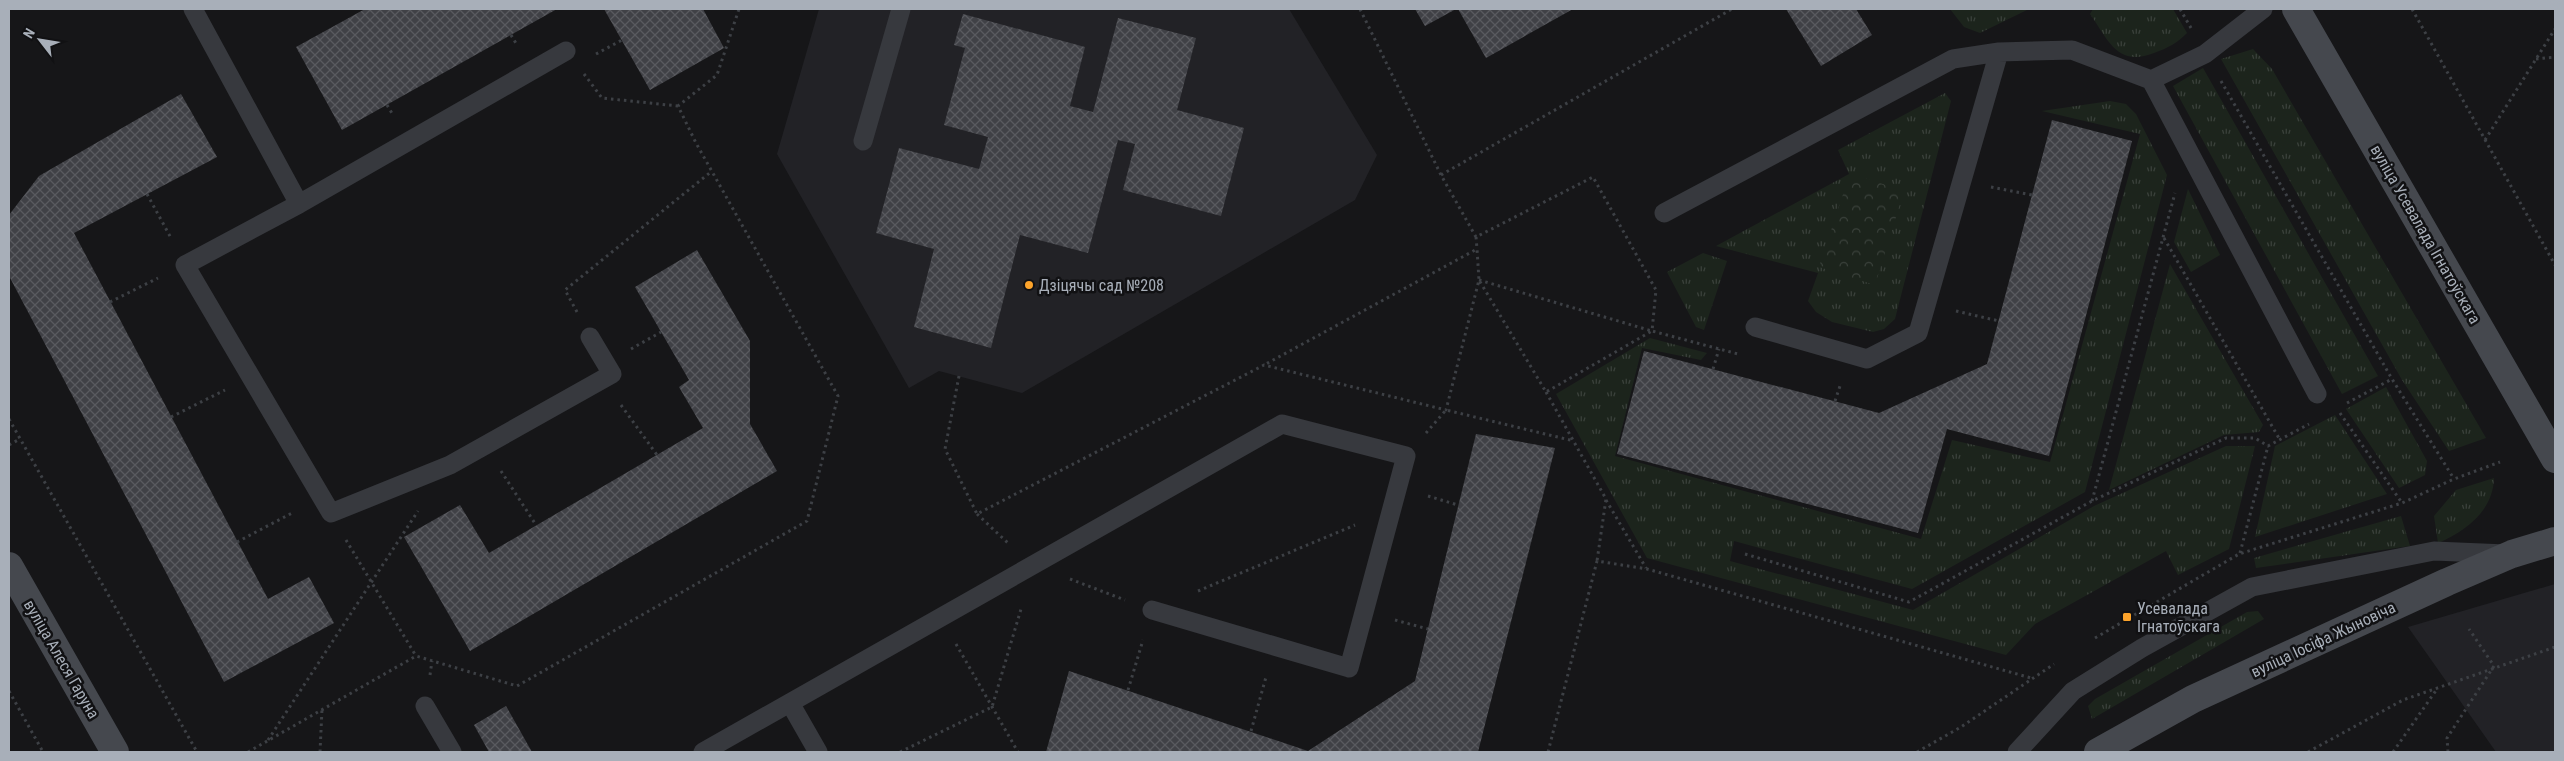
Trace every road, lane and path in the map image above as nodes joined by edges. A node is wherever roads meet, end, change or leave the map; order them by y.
1 (193, 9) edge
2 (738, 9) edge
3 (901, 9) edge
4 (1360, 9) edge
5 (1732, 9) edge
6 (2180, 9) edge
7 (2263, 9) edge
8 (2296, 9) edge
9 (2412, 9) edge
10 (2555, 29) edge
11 (622, 40) dead end
12 (1999, 52) junction
13 (2205, 54) junction
14 (2555, 57) edge
15 (571, 58) junction
16 (2536, 59) junction
17 (2151, 80) junction
18 (678, 106) junction
19 (2485, 140) junction
20 (863, 141) dead end
21 (712, 171) junction
22 (1441, 175) junction
23 (1989, 187) dead end
24 (2176, 191) dead end
25 (147, 194) dead end
26 (2032, 195) dead end
27 (299, 204) junction
28 (1664, 213) dead end
29 (1476, 236) junction
30 (2163, 238) junction
31 (1477, 249) junction
32 (185, 265) junction
33 (2555, 265) edge
34 (1479, 280) junction
35 (110, 302) dead end
36 (1948, 309) dead end
37 (1999, 321) dead end
38 (1755, 327) dead end
39 (1652, 331) junction
40 (590, 337) joint
41 (1719, 349) dead end
42 (1264, 366) dead end
43 (1713, 369) dead end
44 (959, 376) dead end
45 (251, 377) junction
46 (603, 379) junction
47 (2392, 380) junction
48 (1841, 383) dead end
49 (1546, 392) junction
50 (2317, 394) dead end
51 (1835, 401) dead end
52 (2345, 405) dead end
53 (2337, 409) dead end
54 (1446, 410) dead end
55 (172, 417) dead end
56 (9, 419) edge
57 (2312, 422) dead end
58 (20, 439) junction
59 (2280, 440) junction
60 (1574, 441) junction
61 (9, 445) edge
62 (484, 445) junction
63 (2268, 446) junction
64 (657, 456) dead end
65 (2555, 459) edge
66 (2500, 462) dead end
67 (450, 465) junction
68 (2454, 479) junction
69 (966, 489) dead end
70 (1606, 500) junction
71 (2092, 501) junction
72 (2402, 503) junction
73 (326, 506) junction
74 (1391, 510) junction
75 (977, 514) dead end
76 (536, 525) dead end
77 (2555, 541) edge
78 (238, 542) dead end
79 (1744, 554) dead end
80 (2512, 554) junction
81 (1598, 561) junction
82 (9, 566) edge
83 (1033, 566) junction
84 (1647, 568) junction
85 (371, 582) junction
86 (1152, 610) junction
87 (942, 618) junction
88 (2468, 629) dead end
89 (1275, 646) junction
90 (2555, 647) edge
91 (416, 656) junction
92 (2494, 666) junction
93 (2438, 688) junction
94 (1128, 690) dead end
95 (9, 691) edge
96 (790, 703) junction
97 (425, 706) dead end
98 (992, 707) junction
99 (322, 709) junction
100 (1251, 731) dead end
101 (268, 740) junction
102 (43, 752) edge
103 (116, 752) edge
104 (197, 752) edge
105 (248, 752) edge
106 (320, 752) edge
107 (452, 752) edge
108 (703, 752) edge
109 (818, 752) edge
110 (900, 752) edge
111 (1018, 752) edge
112 (1548, 752) edge
113 (1917, 752) edge
114 (2017, 752) edge
115 (2098, 752) edge
116 (2308, 752) edge
117 (2393, 752) edge
118 (2448, 752) edge

1 - 27 lane
2 - 18 path
3 - 20 lane
4 - 22 path
5 - 22 path
6 - 13 path
7 - 13 lane
8 - 65 street, вуліца Усевалада Ігнатоўскага
9 - 19 path
10 - 16 path
11 - 15 path
12 - 17 lane
12 - 28 lane
12 - 38 lane
13 - 17 lane
13 - 47 path
14 - 16 path
15 - 18 path
15 - 27 lane
16 - 19 path
17 - 50 lane
18 - 21 path
19 - 33 path
21 - 40 path
21 - 91 path
22 - 29 path
23 - 26 path
24 - 30 path
25 - 32 path
27 - 32 lane
29 - 31 path
29 - 39 path
30 - 59 path
30 - 71 path
31 - 34 path
31 - 42 path
32 - 35 path
32 - 45 lane
34 - 39 path
34 - 49 path
36 - 37 path
39 - 49 path
40 - 46 lane
41 - 43 path
44 - 69 path
45 - 55 path
45 - 73 lane
46 - 62 lane
46 - 64 path
47 - 52 path
47 - 68 path
48 - 51 path
49 - 60 path
53 - 72 path
54 - 60 path
56 - 58 path
57 - 59 path
58 - 61 path
58 - 104 path
59 - 63 path
60 - 70 path
62 - 67 lane
62 - 76 path
63 - 71 path
63 - 72 path
66 - 68 path
67 - 73 lane
67 - 85 path
68 - 72 path
70 - 81 path
70 - 84 path
71 - 79 path
73 - 78 path
73 - 85 path
74 - 83 lane
74 - 86 path
74 - 89 lane
75 - 83 path
77 - 80 street, вуліца Іосіфа Жыновіча
80 - 114 lane
80 - 115 street, вуліца Іосіфа Жыновіча
81 - 84 path
81 - 112 path
82 - 103 street, вуліца Алеся Гаруна
83 - 86 path
83 - 87 lane
83 - 98 path
84 - 113 path
85 - 91 path
85 - 101 path
86 - 89 lane
86 - 94 path
87 - 96 lane
87 - 98 path
88 - 92 path
89 - 100 path
90 - 92 path
91 - 99 path
92 - 93 path
92 - 118 path
93 - 116 path
93 - 117 path
95 - 102 path
96 - 108 lane
96 - 109 lane
97 - 107 lane
98 - 110 path
98 - 111 path
99 - 101 path
99 - 106 path
101 - 105 path

